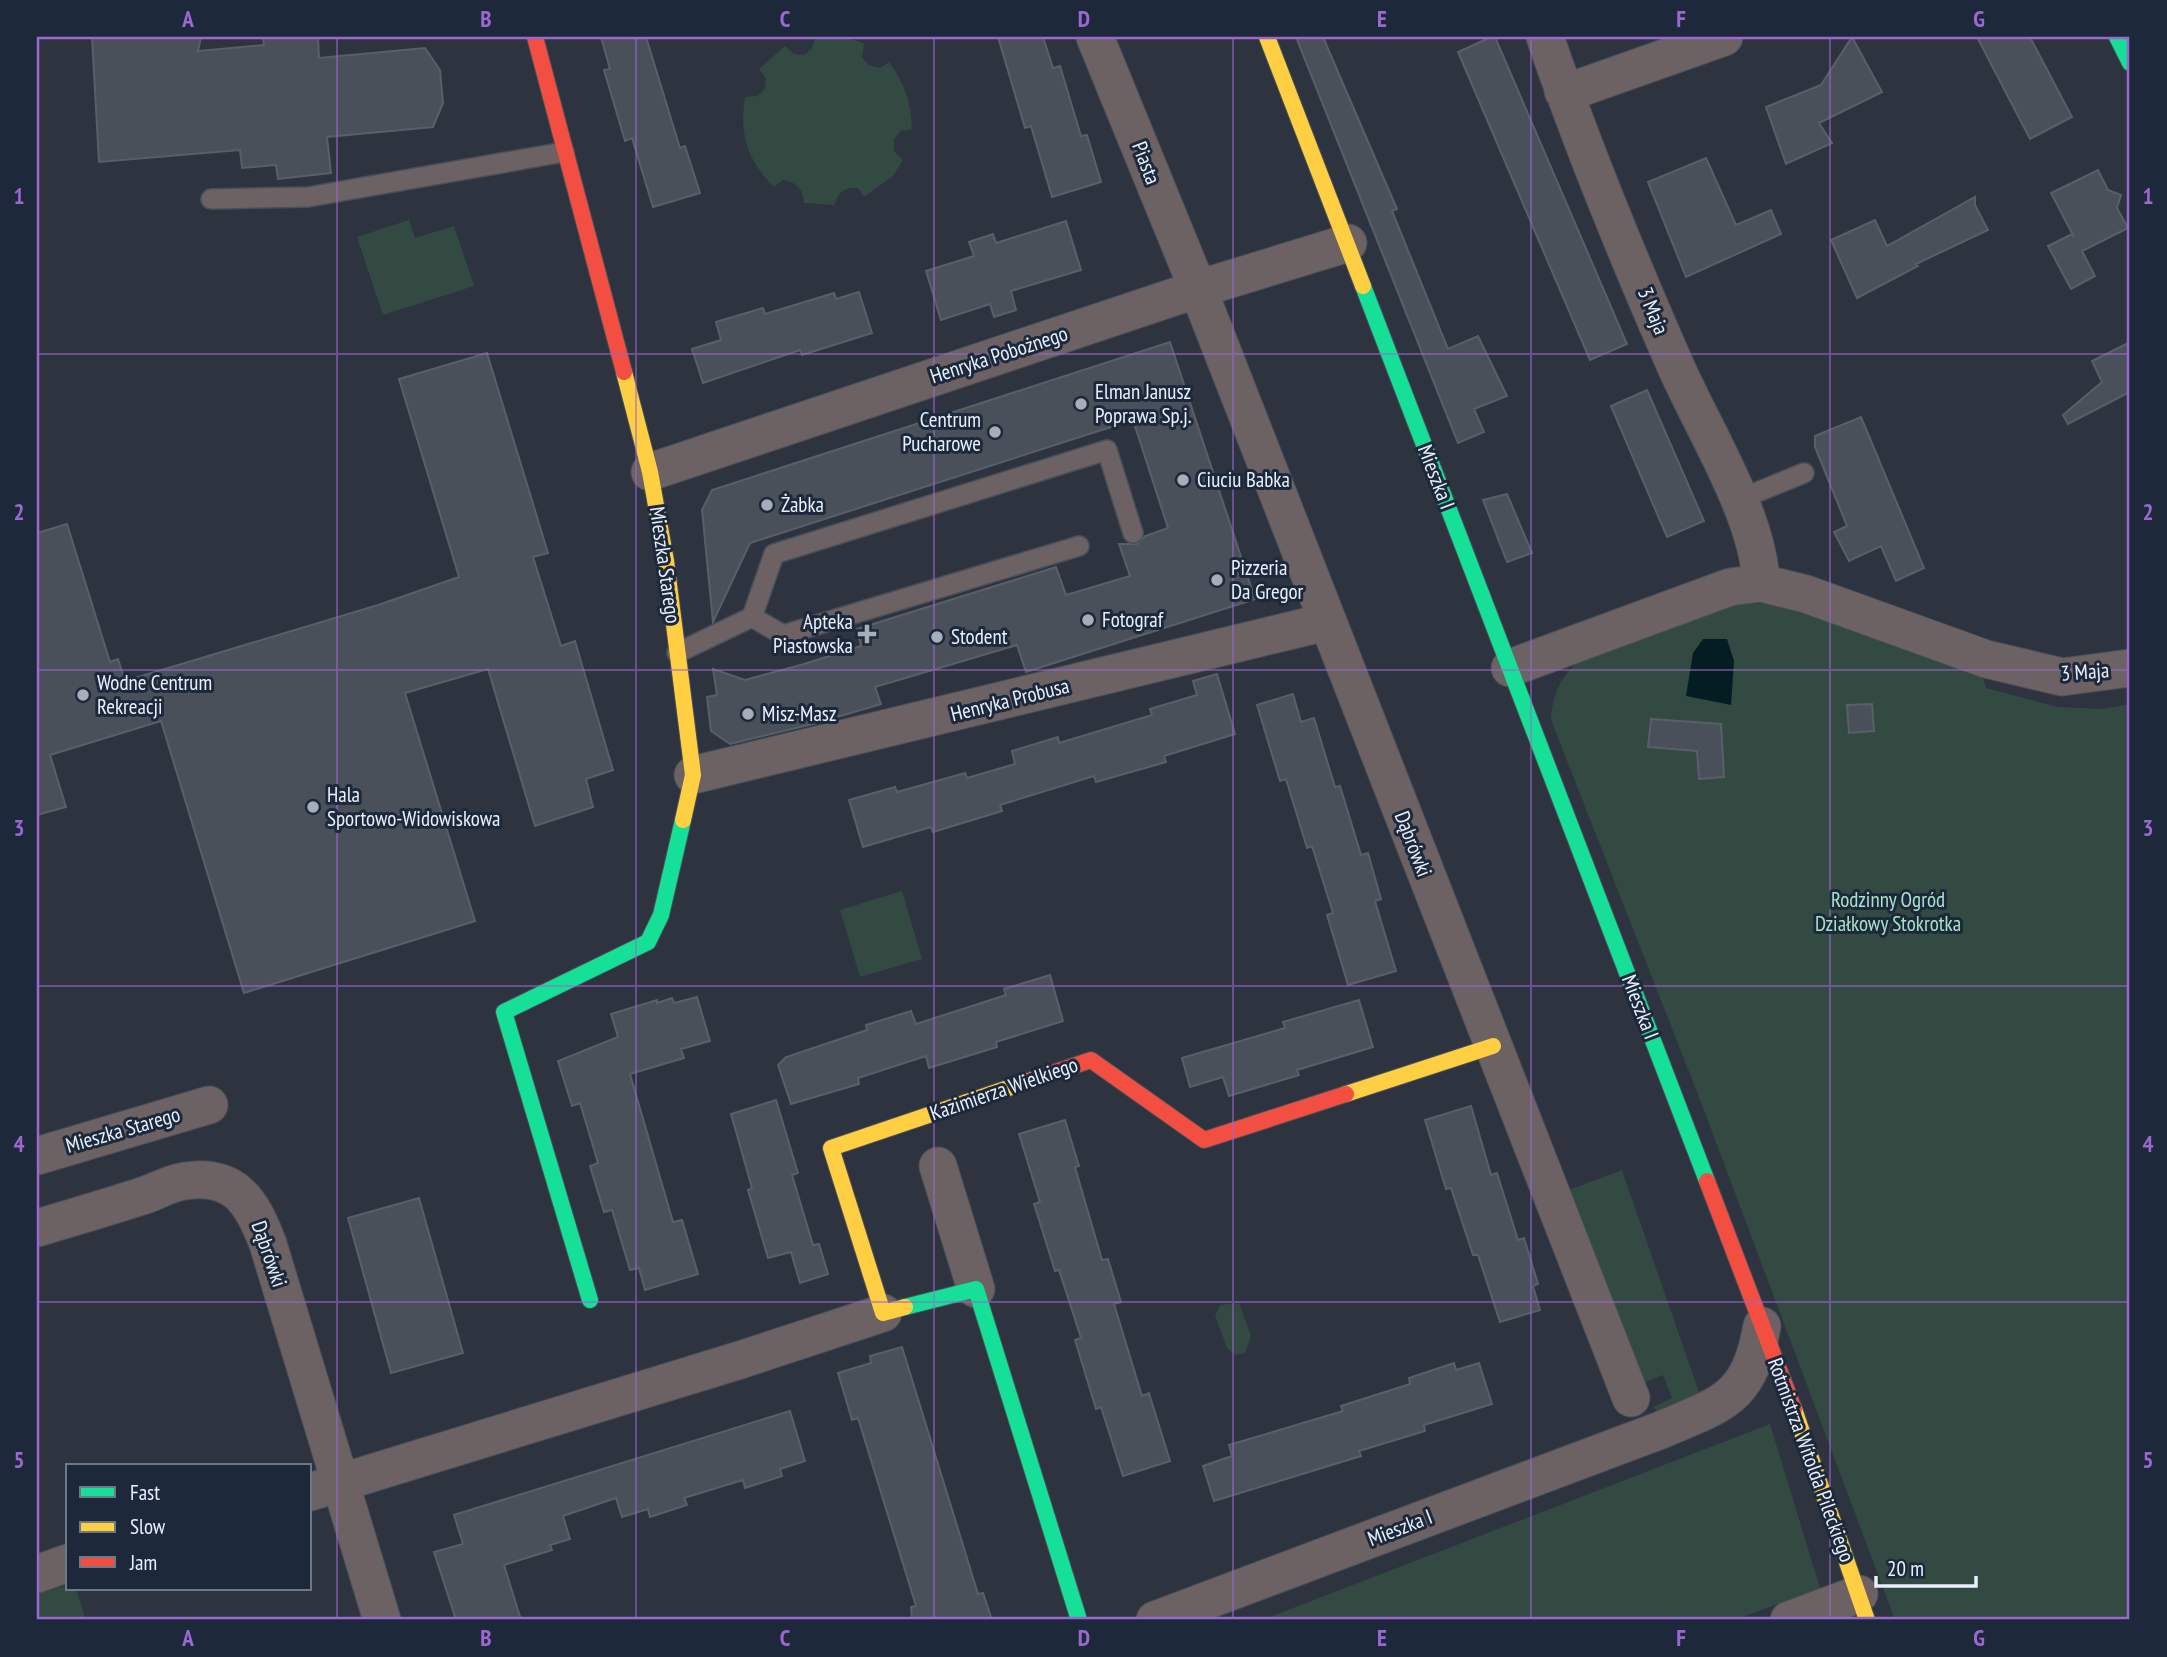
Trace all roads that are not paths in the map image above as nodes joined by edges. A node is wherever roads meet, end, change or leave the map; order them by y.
1 (535, 37) edge
2 (1095, 37) edge
3 (1267, 37) edge
4 (1545, 37) edge
5 (1724, 37) edge
6 (2117, 37) edge
7 (2130, 62) edge
8 (1563, 91) junction
9 (564, 152) junction
10 (211, 199) dead end
11 (1348, 243) junction
12 (1198, 289) junction
13 (650, 472) junction
14 (1804, 473) dead end
15 (1738, 500) junction
16 (1133, 533) dead end
17 (1079, 546) dead end
18 (1761, 583) junction
19 (752, 617) junction
20 (1326, 622) junction
21 (677, 653) junction
22 (1510, 668) junction
23 (2130, 668) edge
24 (693, 775) junction
25 (1493, 1046) junction
26 (209, 1105) dead end
27 (37, 1156) edge
28 (938, 1166) dead end
29 (37, 1228) edge
30 (976, 1289) junction
31 (590, 1300) dead end
32 (883, 1312) junction
33 (1762, 1326) junction
34 (1631, 1398) dead end
35 (324, 1488) edge
36 (66, 1564) edge
37 (37, 1574) edge
38 (1863, 1607) edge
39 (382, 1620) edge
40 (1079, 1620) edge
41 (1155, 1620) edge
42 (1789, 1620) edge

1 - 9 street, Mieszka Starego
2 - 12 street, Piasta
3 - 11 street, Mieszka I
4 - 8 street, 3 Maja
5 - 8 street
6 - 7 street
8 - 15 street, 3 Maja
9 - 10 lane
9 - 13 street, Mieszka Starego
11 - 12 street, Henryka Pobożnego
11 - 22 street, Mieszka I
12 - 13 street, Henryka Pobożnego
12 - 20 street, Dąbrówki
13 - 21 street, Mieszka Starego
14 - 15 lane
15 - 18 street, 3 Maja
16 - 19 lane
17 - 19 lane
18 - 22 street, 3 Maja
18 - 23 street, 3 Maja
19 - 21 lane
20 - 24 street, Henryka Probusa
20 - 25 street, Dąbrówki
21 - 24 street, Mieszka Starego
22 - 33 street, Mieszka I
24 - 31 street, Mieszka Starego
25 - 32 street, Kazimierza Wielkiego
25 - 34 street, Dąbrówki
26 - 27 street, Mieszka Starego
28 - 30 street
29 - 35 street, Dąbrówki
30 - 32 street
30 - 40 street
32 - 35 street
33 - 38 street, Rotmistrza Witolda Pileckiego
33 - 41 street, Mieszka I
35 - 39 street, Dąbrówki
36 - 37 street
38 - 42 street, Rotmistrza Witolda Pileckiego

